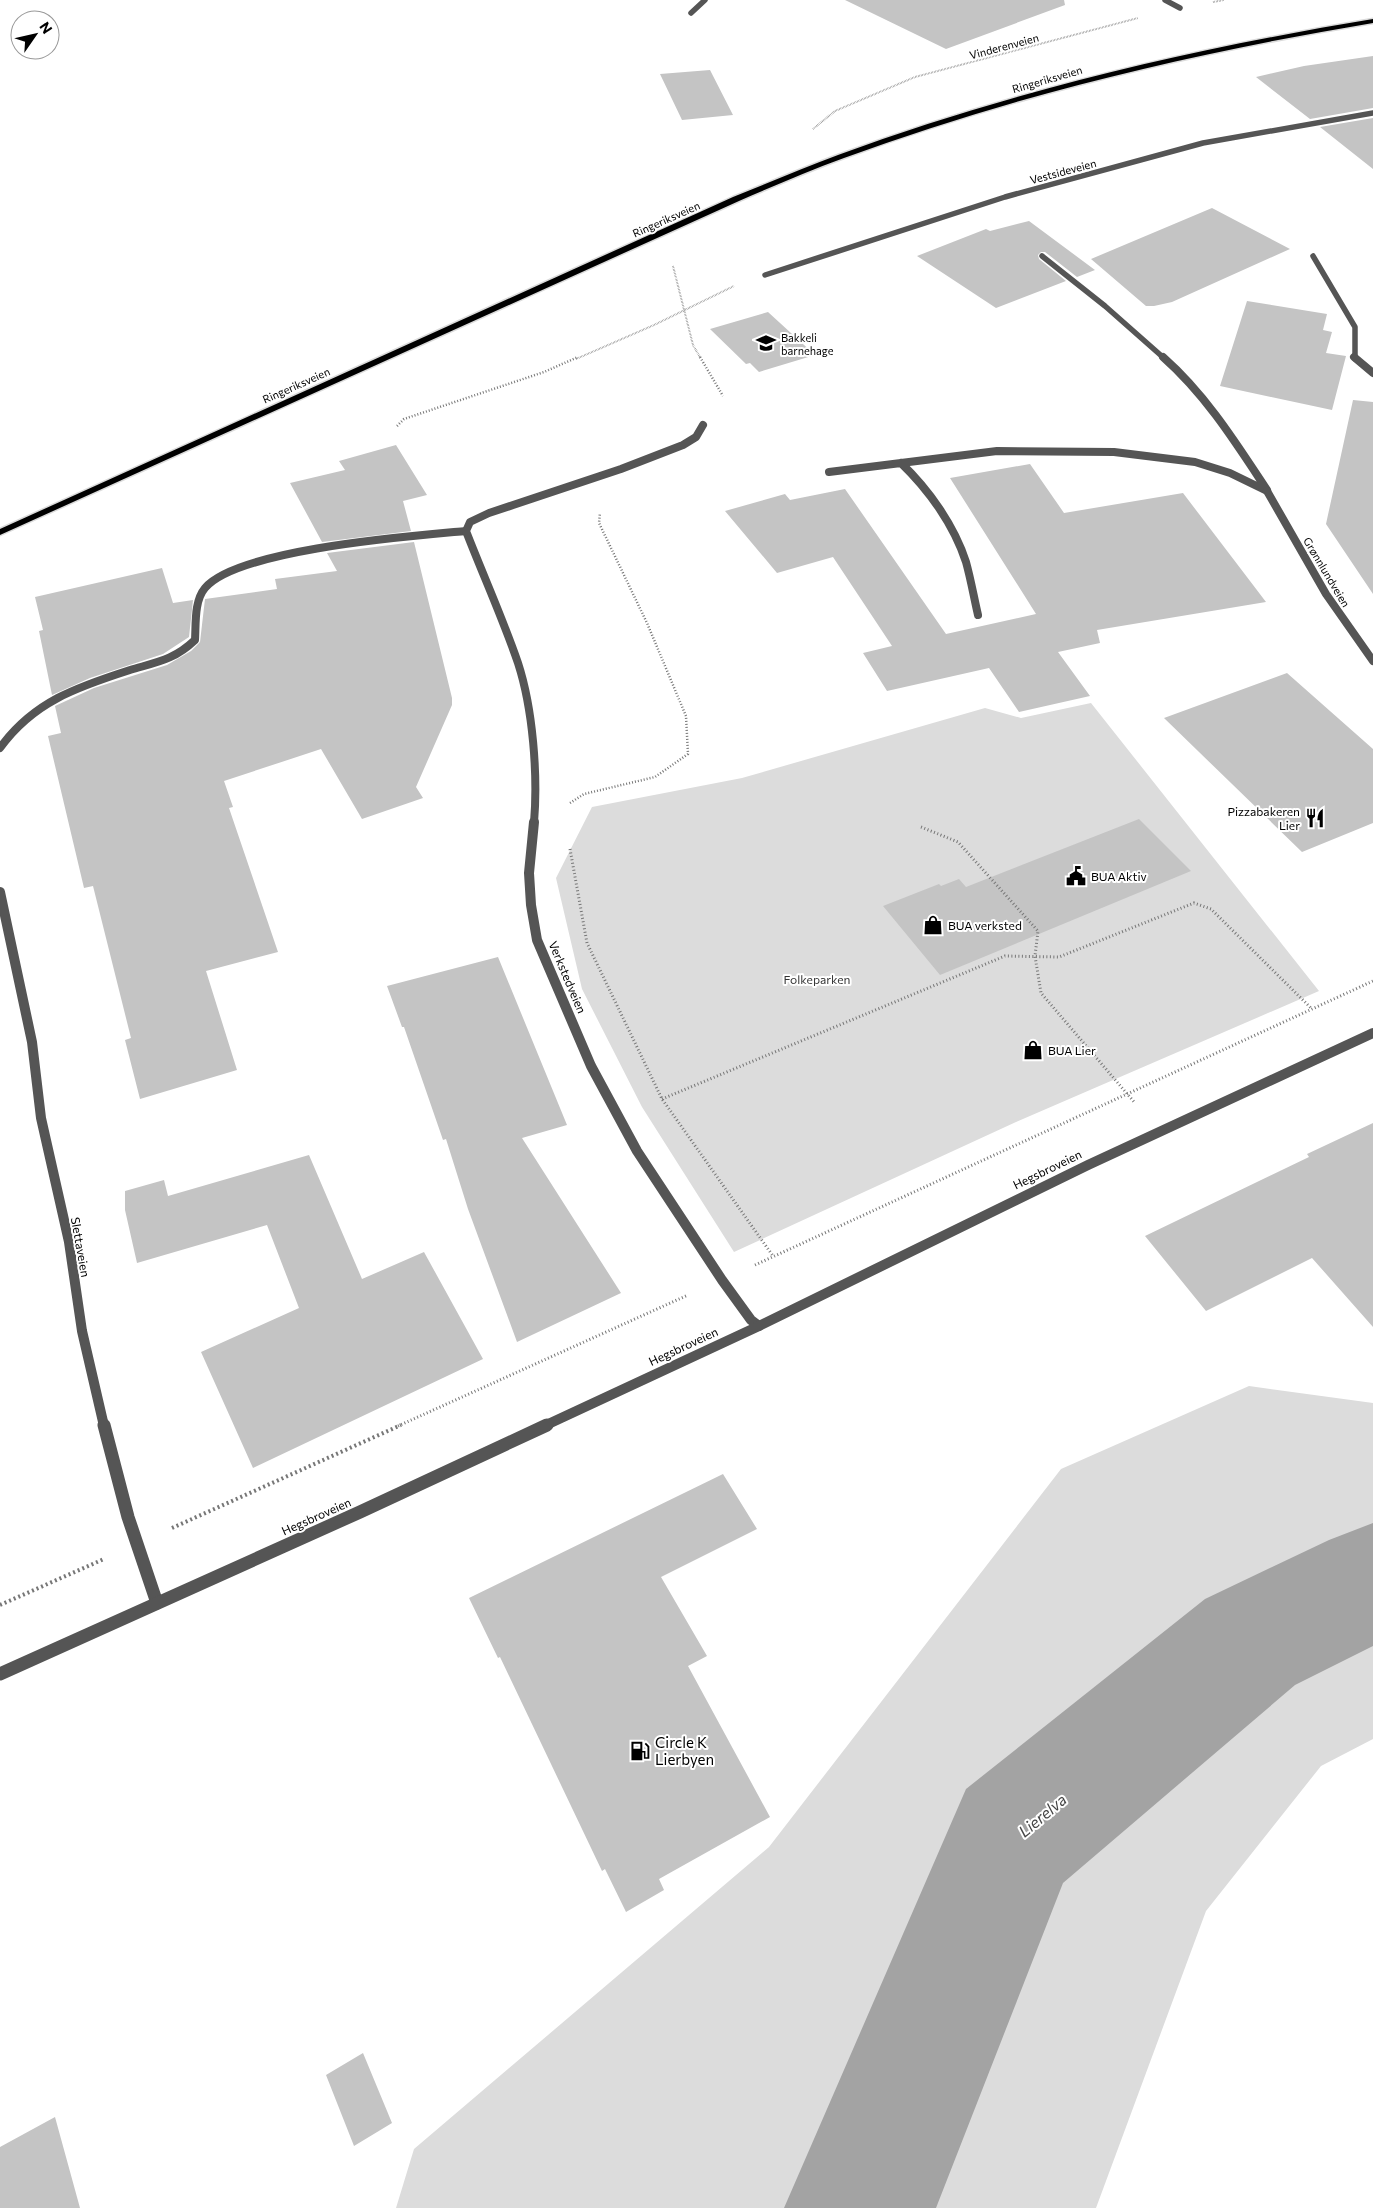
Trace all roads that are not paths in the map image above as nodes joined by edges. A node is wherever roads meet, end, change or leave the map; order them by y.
1 (706, 0) edge
2 (1166, 0) edge
3 (1180, 8) road end
4 (691, 13) dead end
5 (1373, 21) edge
6 (1373, 113) edge
7 (1042, 256) dead end
8 (1313, 256) dead end
9 (765, 275) road end
10 (1373, 374) edge
11 (702, 425) dead end
12 (901, 462) junction
13 (829, 472) dead end
14 (1267, 491) junction
15 (0, 532) edge
16 (467, 534) junction
17 (978, 616) dead end
18 (1373, 662) edge
19 (0, 748) edge
20 (0, 892) edge
21 (1373, 1033) edge
22 (759, 1326) junction
23 (157, 1602) junction
24 (0, 1674) edge

1 - 4 street
2 - 3 street
5 - 15 main road, Ringeriksveien
6 - 9 street, Vestsideveien
7 - 14 street, Grønnlundveien
8 - 10 street
11 - 16 street
12 - 13 street
12 - 14 street
12 - 17 street
14 - 18 street, Grønnlundveien
16 - 19 street
16 - 22 street, Verkstedveien
20 - 23 street, Slettaveien
21 - 22 street, Hegsbroveien
22 - 23 street, Hegsbroveien
23 - 24 street, Hegsbroveien

